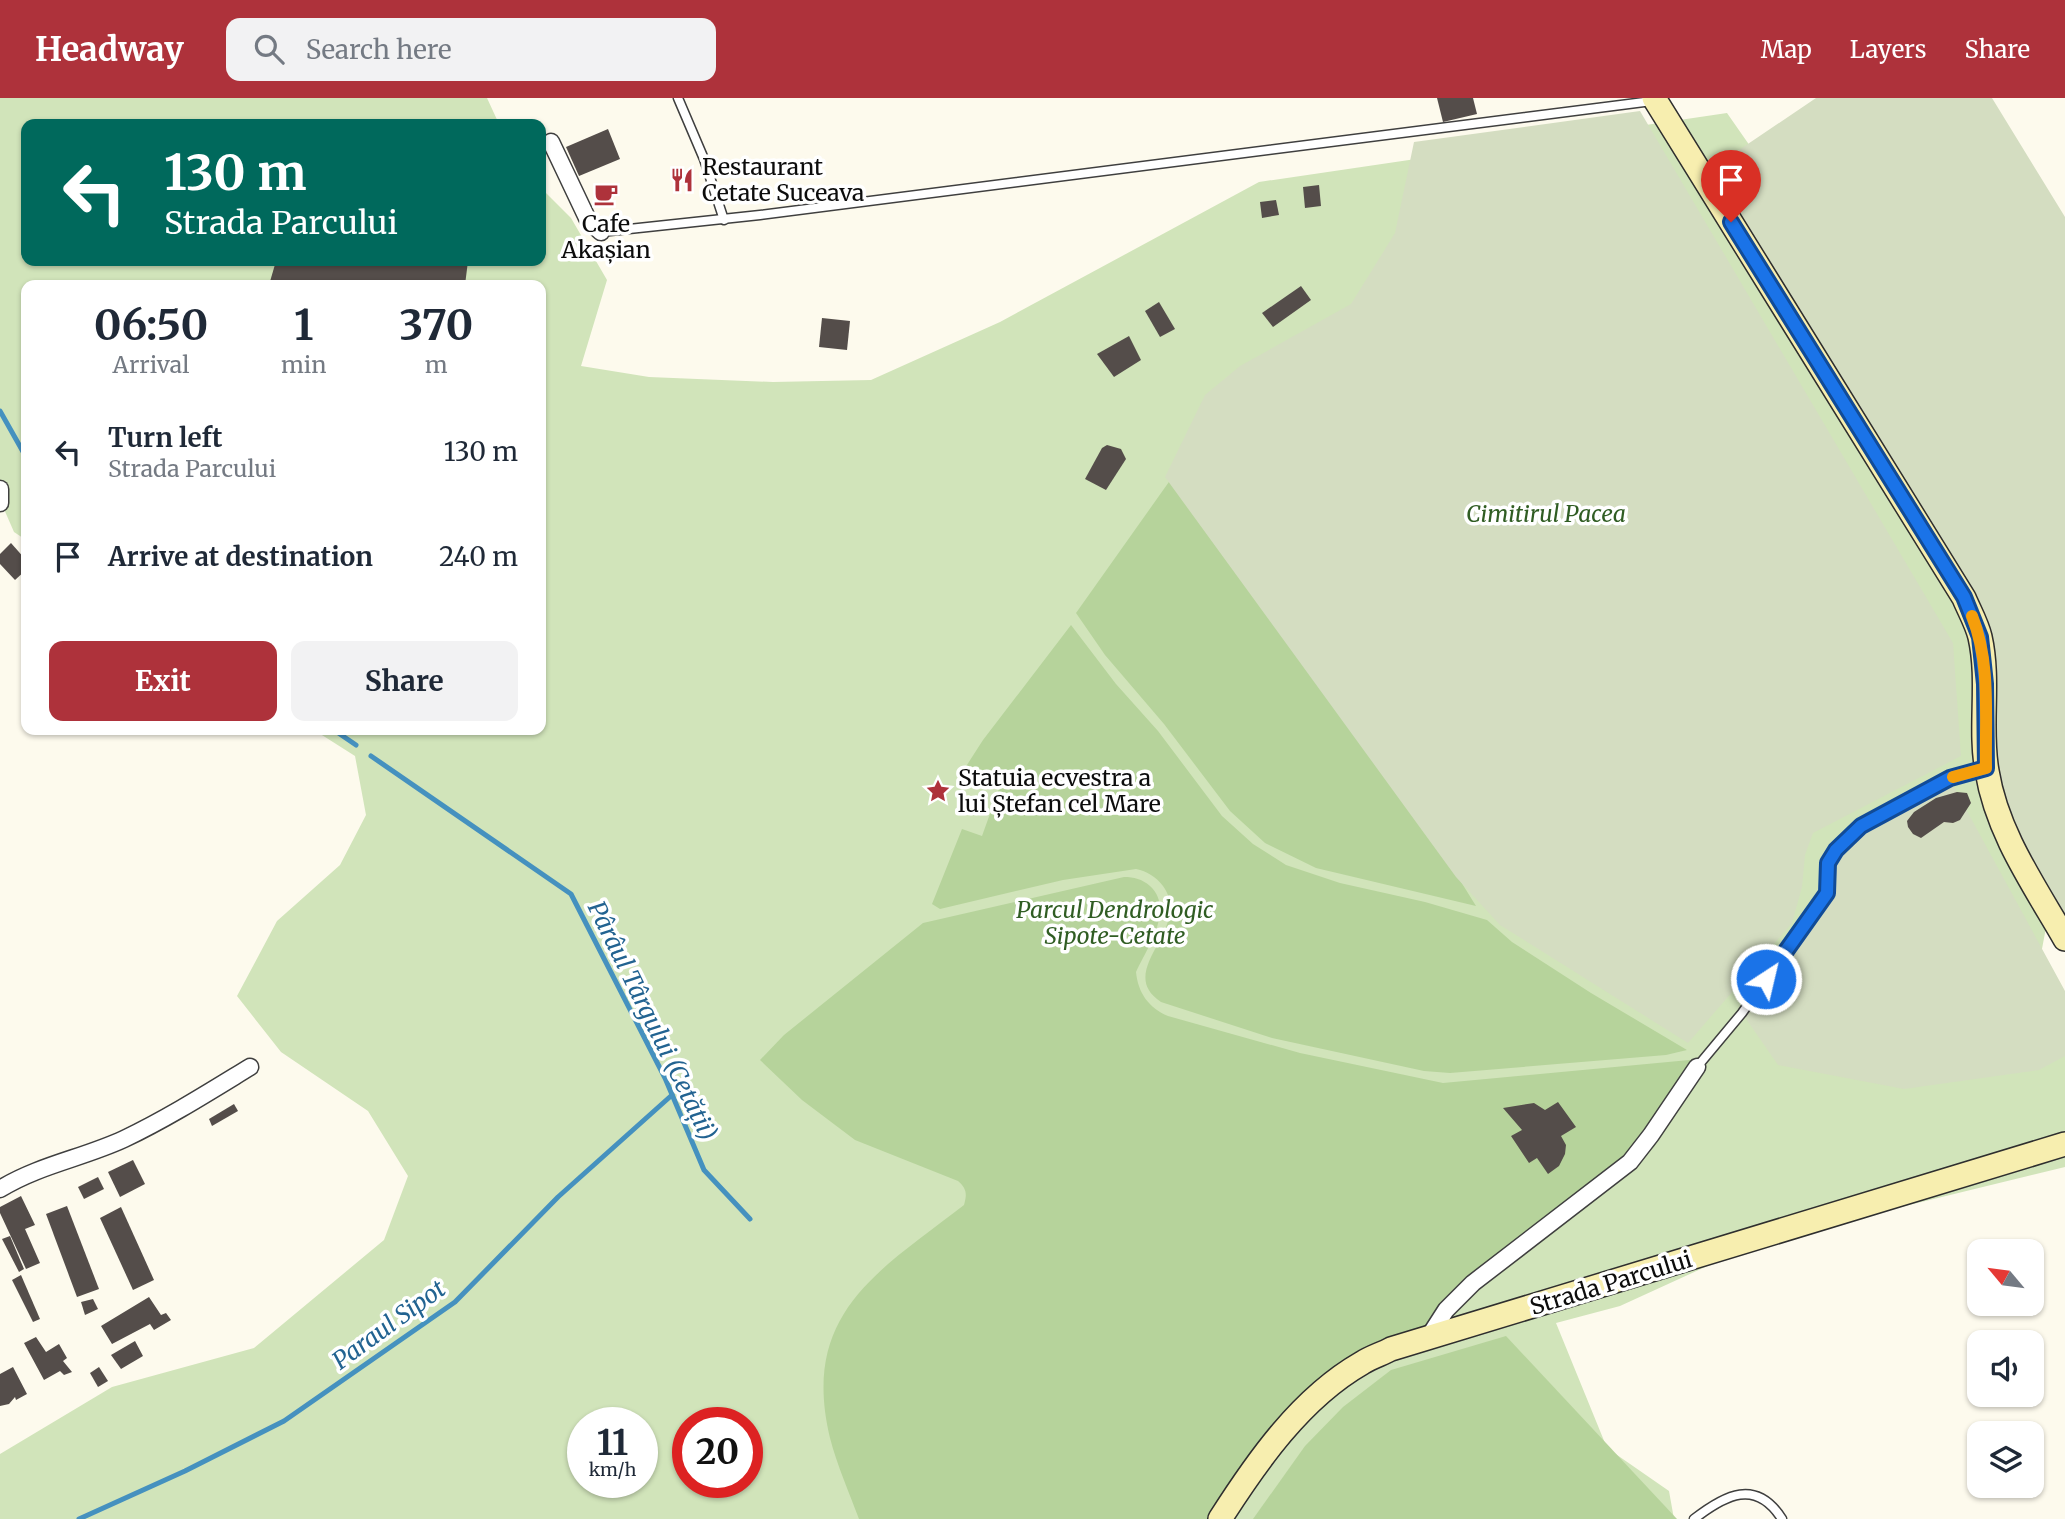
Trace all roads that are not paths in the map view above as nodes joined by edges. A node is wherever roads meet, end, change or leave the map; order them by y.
1 (678, 98) edge
2 (1655, 99) edge
3 (551, 142) dead end
4 (724, 219) junction
5 (601, 232) joint
6 (0, 489) edge
7 (0, 503) edge
8 (1986, 768) junction
9 (2065, 939) edge
10 (250, 1067) dead end
11 (1697, 1067) joint
12 (2065, 1143) edge
13 (0, 1189) edge
14 (1429, 1338) junction
15 (1220, 1519) edge
16 (1694, 1519) edge
17 (1782, 1519) edge

1 - 4 lane
2 - 4 lane
2 - 8 main road
3 - 5 street
4 - 5 lane
6 - 7 street
8 - 9 main road
8 - 11 lane
10 - 13 street
11 - 14 street
12 - 14 main road, Strada Parcului
14 - 15 main road, Strada Parcului
16 - 17 lane

